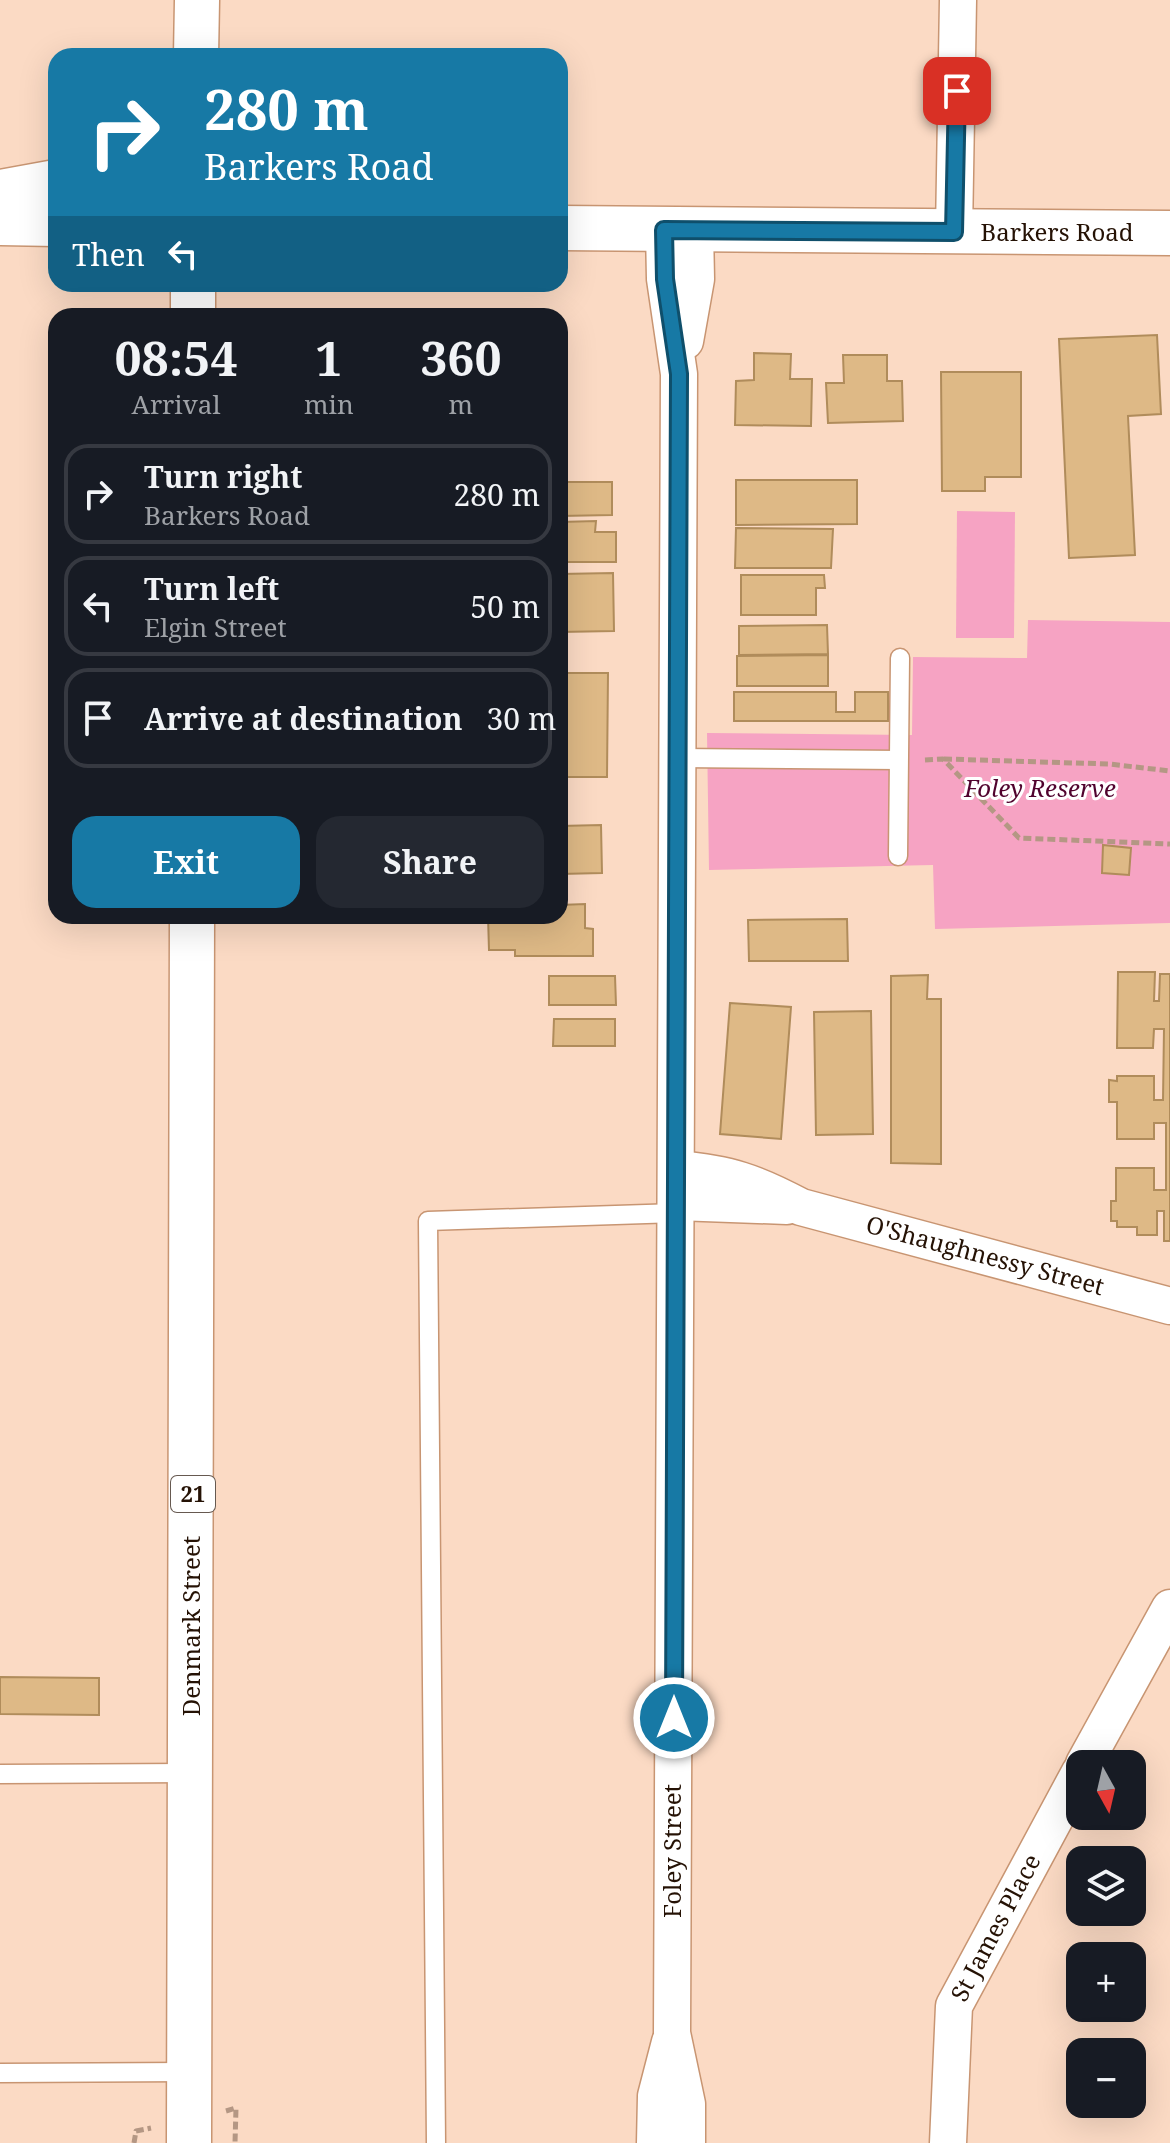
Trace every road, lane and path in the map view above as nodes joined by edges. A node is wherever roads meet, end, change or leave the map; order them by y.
1 (197, 0) edge
2 (958, 0) edge
3 (196, 48) edge
4 (48, 183) edge
5 (0, 192) edge
6 (0, 223) edge
7 (48, 224) edge
8 (568, 228) edge
9 (680, 230) junction
10 (954, 232) junction
11 (1170, 233) edge
12 (900, 658) dead end
13 (678, 758) junction
14 (943, 759) junction
15 (898, 760) junction
16 (1170, 771) edge
17 (1170, 844) edge
18 (898, 856) dead end
19 (192, 924) edge
20 (677, 1195) junction
21 (1170, 1306) edge
22 (1170, 1608) edge
23 (1092, 1750) edge
24 (192, 1773) junction
25 (0, 1774) edge
26 (1066, 1798) edge
27 (672, 2033) junction
28 (189, 2072) junction
29 (0, 2073) edge
30 (136, 2131) dead end
31 (134, 2143) edge
32 (189, 2143) edge
33 (436, 2143) edge
34 (655, 2143) edge
35 (687, 2143) edge
36 (948, 2143) edge

1 - 3 main road
2 - 10 street
4 - 5 main road
6 - 7 main road
8 - 9 main road, Barkers Road
9 - 10 main road, Barkers Road
9 - 13 street, Foley Street
10 - 11 main road, Barkers Road
12 - 15 lane
13 - 15 lane
13 - 20 street, Foley Street
14 - 15 path
14 - 16 path
14 - 17 path
15 - 18 lane
19 - 24 main road, Denmark Street / 21
20 - 21 street, O'Shaughnessy Street
20 - 27 street, Foley Street
20 - 33 lane
22 - 23 street
24 - 25 lane
24 - 28 main road, Denmark Street / 21
26 - 36 street, St James Place
27 - 34 street, Foley Street
27 - 35 street, Foley Street
28 - 29 lane
28 - 32 main road, Denmark Street / 21
30 - 31 path

